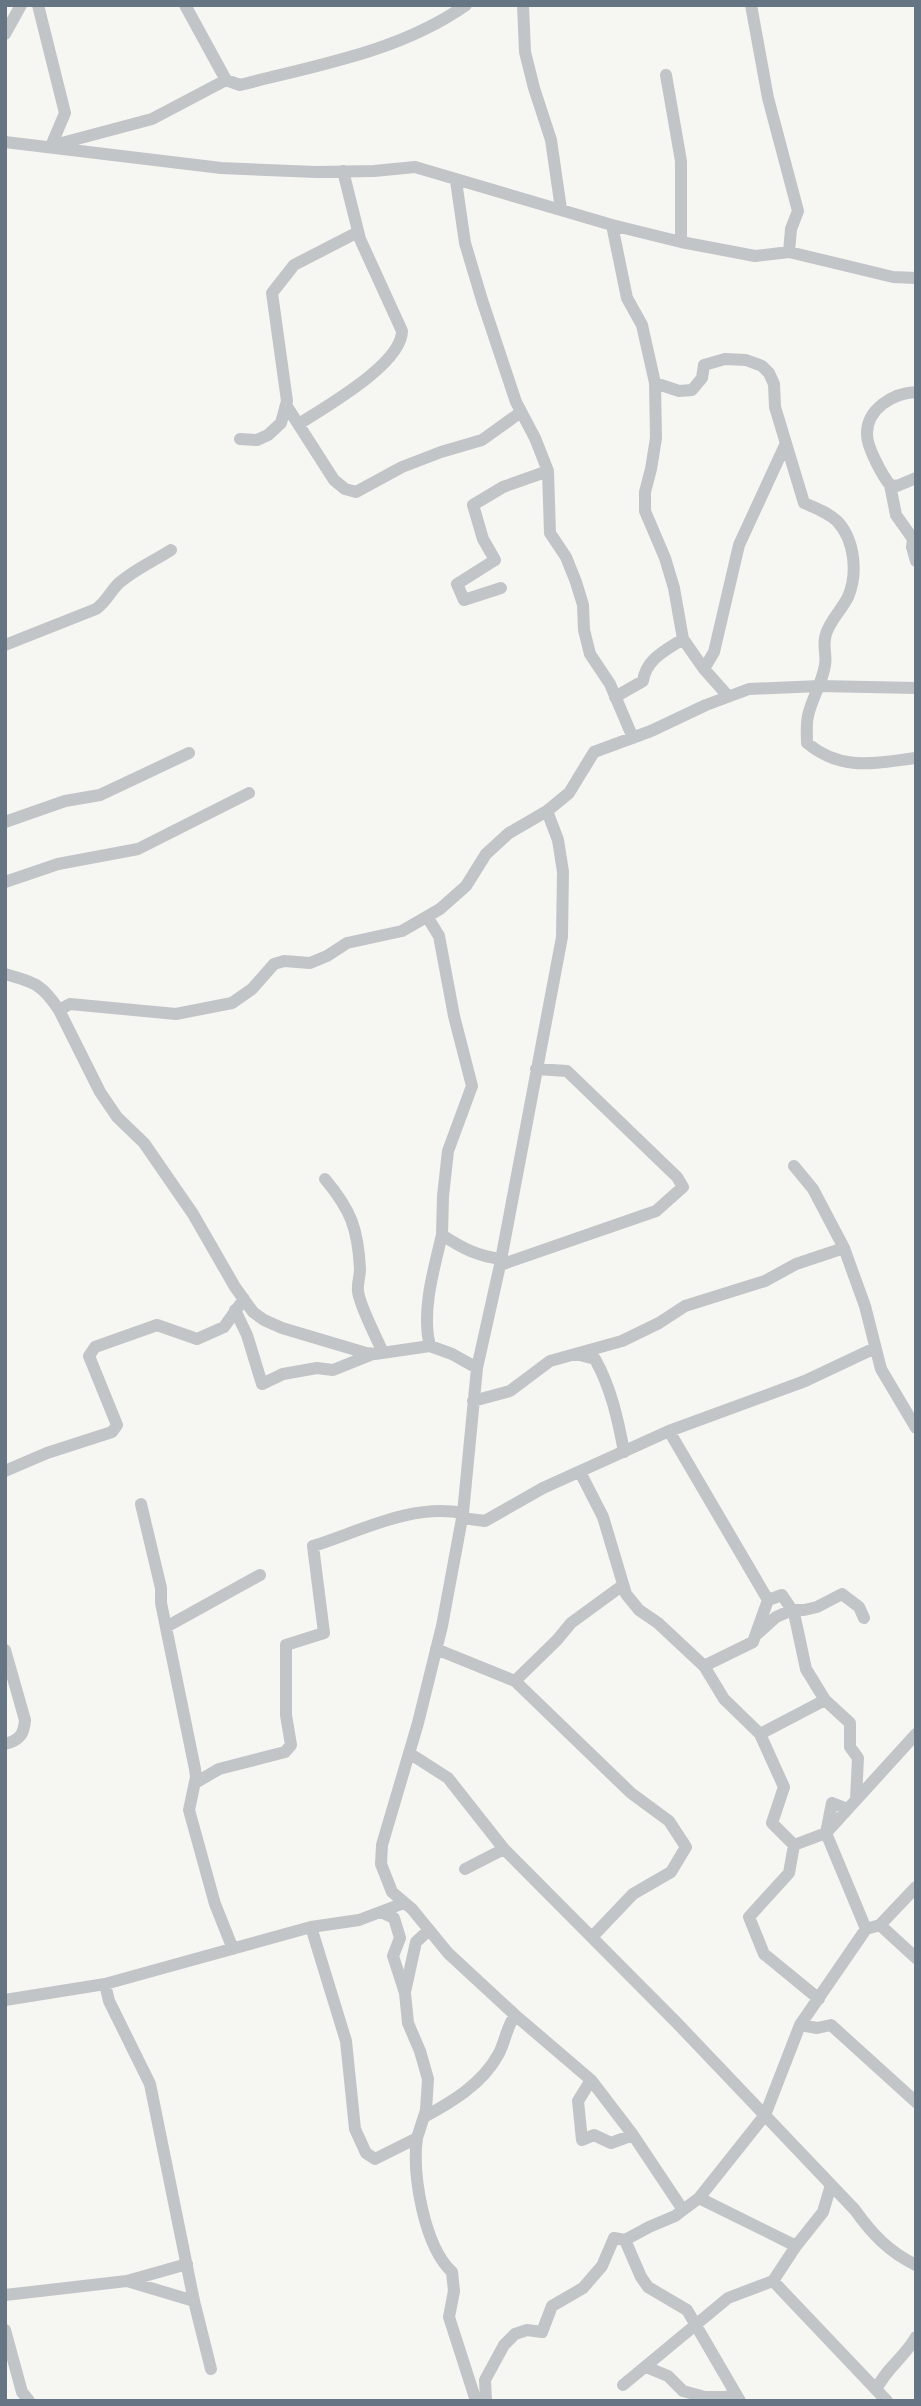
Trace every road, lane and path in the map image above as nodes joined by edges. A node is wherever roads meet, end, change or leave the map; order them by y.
1 (21, 5) edge
2 (38, 5) edge
3 (185, 5) edge
4 (466, 5) edge
5 (523, 5) edge
6 (752, 6) edge
7 (5, 34) edge
8 (666, 75) dead end
9 (226, 80) junction
10 (5, 142) edge
11 (51, 146) junction
12 (343, 171) junction
13 (456, 181) junction
14 (561, 209) junction
15 (612, 225) junction
16 (358, 232) junction
17 (681, 242) junction
18 (789, 252) junction
19 (916, 278) edge
20 (655, 383) junction
21 (916, 393) edge
22 (286, 405) junction
23 (521, 412) junction
24 (299, 424) junction
25 (240, 439) dead end
26 (786, 443) junction
27 (548, 471) junction
28 (916, 478) edge
29 (890, 485) junction
30 (914, 537) edge
31 (171, 550) dead end
32 (916, 561) edge
33 (501, 587) dead end
34 (683, 639) junction
35 (5, 645) edge
36 (704, 669) junction
37 (820, 686) junction
38 (916, 688) edge
39 (728, 696) junction
40 (615, 697) junction
41 (633, 738) junction
42 (189, 753) dead end
43 (916, 758) edge
44 (249, 793) dead end
45 (547, 811) junction
46 (5, 822) edge
47 (5, 882) edge
48 (428, 918) junction
49 (5, 974) edge
50 (59, 1010) junction
51 (536, 1069) junction
52 (794, 1166) dead end
53 (325, 1179) dead end
54 (442, 1235) junction
55 (844, 1248) junction
56 (500, 1262) junction
57 (244, 1299) junction
58 (235, 1310) junction
59 (224, 1327) junction
60 (246, 1332) junction
61 (429, 1346) junction
62 (875, 1349) junction
63 (379, 1353) junction
64 (575, 1354) junction
65 (477, 1368) junction
66 (473, 1401) junction
67 (916, 1428) edge
68 (669, 1431) junction
69 (624, 1452) junction
70 (5, 1471) edge
71 (580, 1472) junction
72 (141, 1504) dead end
73 (462, 1515) junction
74 (260, 1575) dead end
75 (623, 1585) junction
76 (768, 1600) junction
77 (792, 1610) junction
78 (864, 1619) dead end
79 (166, 1627) junction
80 (755, 1636) junction
81 (5, 1650) edge
82 (436, 1650) junction
83 (704, 1666) junction
84 (515, 1681) junction
85 (825, 1700) junction
86 (760, 1734) junction
87 (916, 1734) edge
88 (5, 1744) edge
89 (409, 1753) junction
90 (195, 1783) junction
91 (852, 1804) junction
92 (826, 1833) junction
93 (794, 1845) junction
94 (504, 1849) junction
95 (465, 1869) dead end
96 (916, 1887) edge
97 (404, 1903) junction
98 (380, 1912) junction
99 (880, 1925) junction
100 (311, 1927) junction
101 (866, 1929) junction
102 (429, 1930) junction
103 (592, 1937) junction
104 (233, 1949) junction
105 (916, 1958) edge
106 (104, 1984) junction
107 (405, 1993) junction
108 (819, 1998) junction
109 (5, 2000) edge
110 (515, 2015) junction
111 (800, 2025) junction
112 (591, 2080) junction
113 (916, 2102) edge
114 (765, 2115) junction
115 (424, 2117) junction
116 (633, 2135) junction
117 (417, 2138) junction
118 (831, 2185) junction
119 (699, 2198) junction
120 (683, 2210) junction
121 (625, 2241) junction
122 (796, 2246) junction
123 (187, 2264) junction
124 (916, 2265) edge
125 (127, 2281) junction
126 (773, 2281) junction
127 (5, 2295) edge
128 (194, 2301) junction
129 (696, 2326) junction
130 (5, 2330) edge
131 (916, 2337) edge
132 (646, 2367) junction
133 (211, 2369) dead end
134 (623, 2385) dead end
135 (876, 2390) junction
136 (738, 2398) edge
137 (29, 2401) edge
138 (476, 2401) edge
139 (486, 2401) edge
140 (887, 2401) edge

1 - 7 street
2 - 11 street
3 - 9 street
4 - 9 street
5 - 14 street
6 - 18 street
8 - 17 street
9 - 11 street
10 - 11 street
11 - 12 street
12 - 13 street
12 - 16 street
13 - 14 street
13 - 23 street
14 - 15 street
15 - 17 street
15 - 20 street
16 - 22 street
16 - 24 street
17 - 18 street
18 - 19 street
20 - 26 street
20 - 34 street
21 - 29 street
22 - 24 street
22 - 25 street
23 - 24 street
23 - 27 street
26 - 36 street
26 - 37 street
27 - 33 street
27 - 40 street
28 - 29 street
29 - 30 street
30 - 32 street
31 - 35 street
34 - 36 street
34 - 40 street
36 - 39 street
37 - 38 street
37 - 39 street
37 - 43 street
39 - 41 street
40 - 41 street
41 - 45 street
42 - 46 street
44 - 47 street
45 - 48 street
45 - 51 street
48 - 50 street
48 - 54 street
49 - 50 street
50 - 57 street
51 - 56 street
51 - 56 street
52 - 55 street
53 - 63 street
54 - 56 street
54 - 61 street
55 - 62 street
55 - 64 street
56 - 65 street
57 - 58 street
57 - 63 street
58 - 59 street
58 - 60 street
59 - 60 street
59 - 70 street
60 - 63 street
61 - 63 street
61 - 65 street
62 - 67 street
62 - 68 street
64 - 66 street
64 - 69 street
65 - 66 street
66 - 73 street
68 - 69 street
68 - 76 street
69 - 71 street
71 - 73 street
71 - 75 street
72 - 79 street
73 - 82 street
73 - 90 street
74 - 79 street
75 - 83 street
75 - 84 street
76 - 77 street
76 - 80 street
77 - 78 street
77 - 80 street
77 - 85 street
79 - 90 street
80 - 83 street
81 - 88 street
82 - 84 street
82 - 89 street
83 - 86 street
84 - 103 street
85 - 86 street
85 - 91 street
86 - 93 street
87 - 91 street
89 - 94 street
89 - 97 street
90 - 104 street
91 - 92 street
92 - 93 street
92 - 101 street
93 - 108 street
94 - 95 street
94 - 103 street
96 - 99 street
97 - 98 street
97 - 102 street
98 - 100 street
98 - 107 street
99 - 101 street
99 - 105 street
100 - 104 street
100 - 117 street
101 - 108 street
102 - 107 street
102 - 110 street
103 - 114 street
104 - 106 street
106 - 109 street
106 - 123 street
107 - 115 street
108 - 111 street
110 - 112 street
110 - 115 street
111 - 113 street
111 - 114 street
112 - 116 street
112 - 116 street
114 - 118 street
114 - 119 street
115 - 117 street
116 - 120 street
117 - 138 street
118 - 122 street
118 - 124 street
119 - 120 street
119 - 122 street
120 - 121 street
121 - 129 street
121 - 139 street
122 - 126 street
123 - 125 street
123 - 128 street
125 - 127 street
125 - 128 street
126 - 129 street
126 - 135 street
128 - 133 street
129 - 132 street
129 - 136 street
130 - 137 street
131 - 135 street
132 - 134 street
132 - 136 street
135 - 140 street

